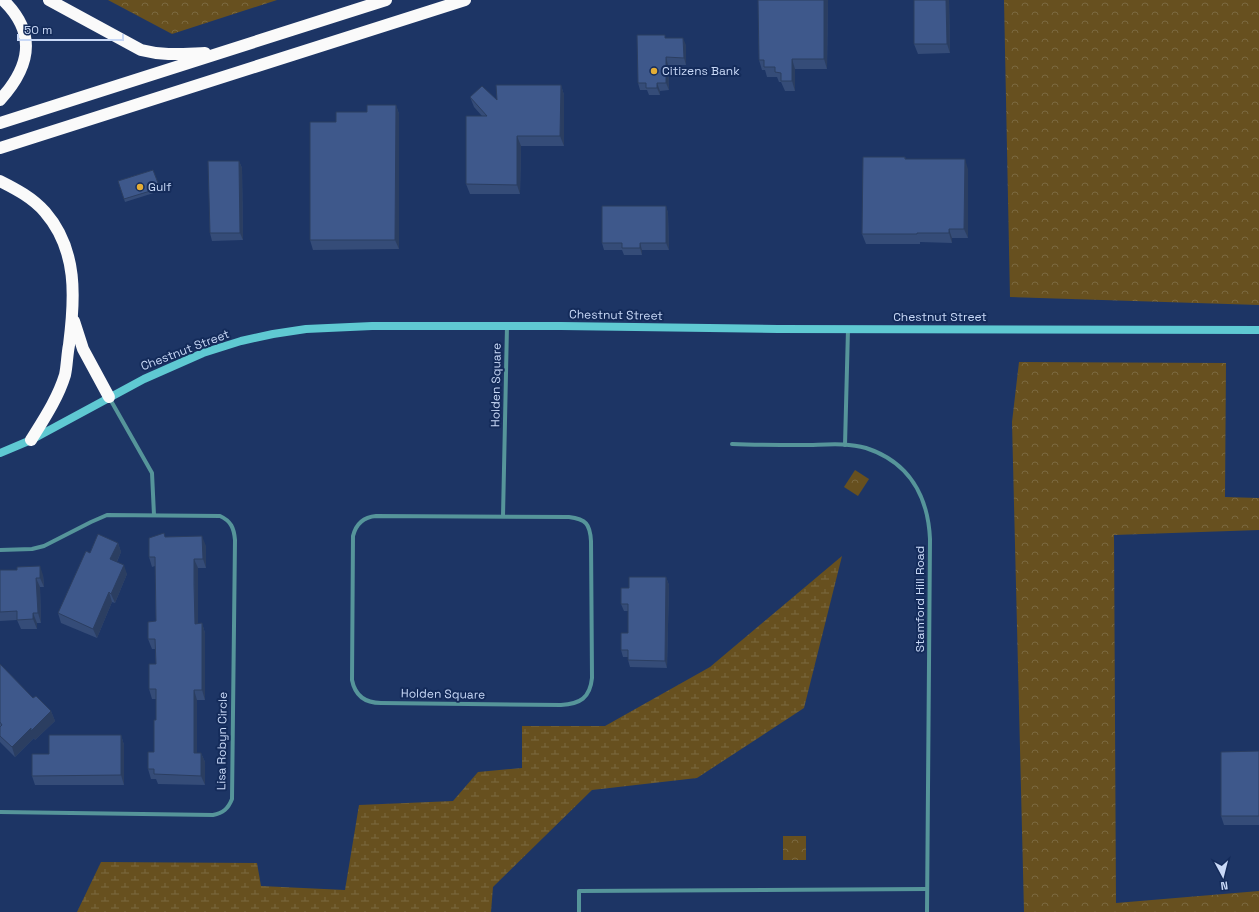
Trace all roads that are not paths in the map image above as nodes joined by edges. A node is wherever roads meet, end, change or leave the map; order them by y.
1 (3, 0) edge
2 (49, 0) edge
3 (386, 0) edge
4 (465, 0) edge
5 (222, 52) junction
6 (0, 100) edge
7 (0, 124) edge
8 (0, 148) edge
9 (0, 180) edge
10 (73, 316) junction
11 (507, 326) junction
12 (848, 329) junction
13 (1259, 330) edge
14 (109, 397) junction
15 (31, 440) junction
16 (732, 444) dead end
17 (845, 445) junction
18 (0, 453) edge
19 (154, 515) junction
20 (503, 516) junction
21 (0, 550) edge
22 (0, 812) edge
23 (927, 889) junction
24 (579, 912) edge
25 (927, 912) edge

1 - 6 highway
2 - 5 highway
3 - 5 highway
4 - 8 highway
5 - 7 highway
9 - 10 highway
10 - 14 highway
10 - 15 highway
11 - 12 street, Chestnut Street
11 - 14 street, Chestnut Street
11 - 20 street, Holden Square
12 - 13 street, Chestnut Street
12 - 17 street
14 - 15 street, Chestnut Street
14 - 19 street
15 - 18 street, Chestnut Street
16 - 17 street, Stamford Hill Road
17 - 23 street, Stamford Hill Road
19 - 21 street, Lisa Robyn Circle
19 - 22 street, Lisa Robyn Circle
20 - 20 street, Holden Square
23 - 24 street
23 - 25 street, Stamford Hill Road

